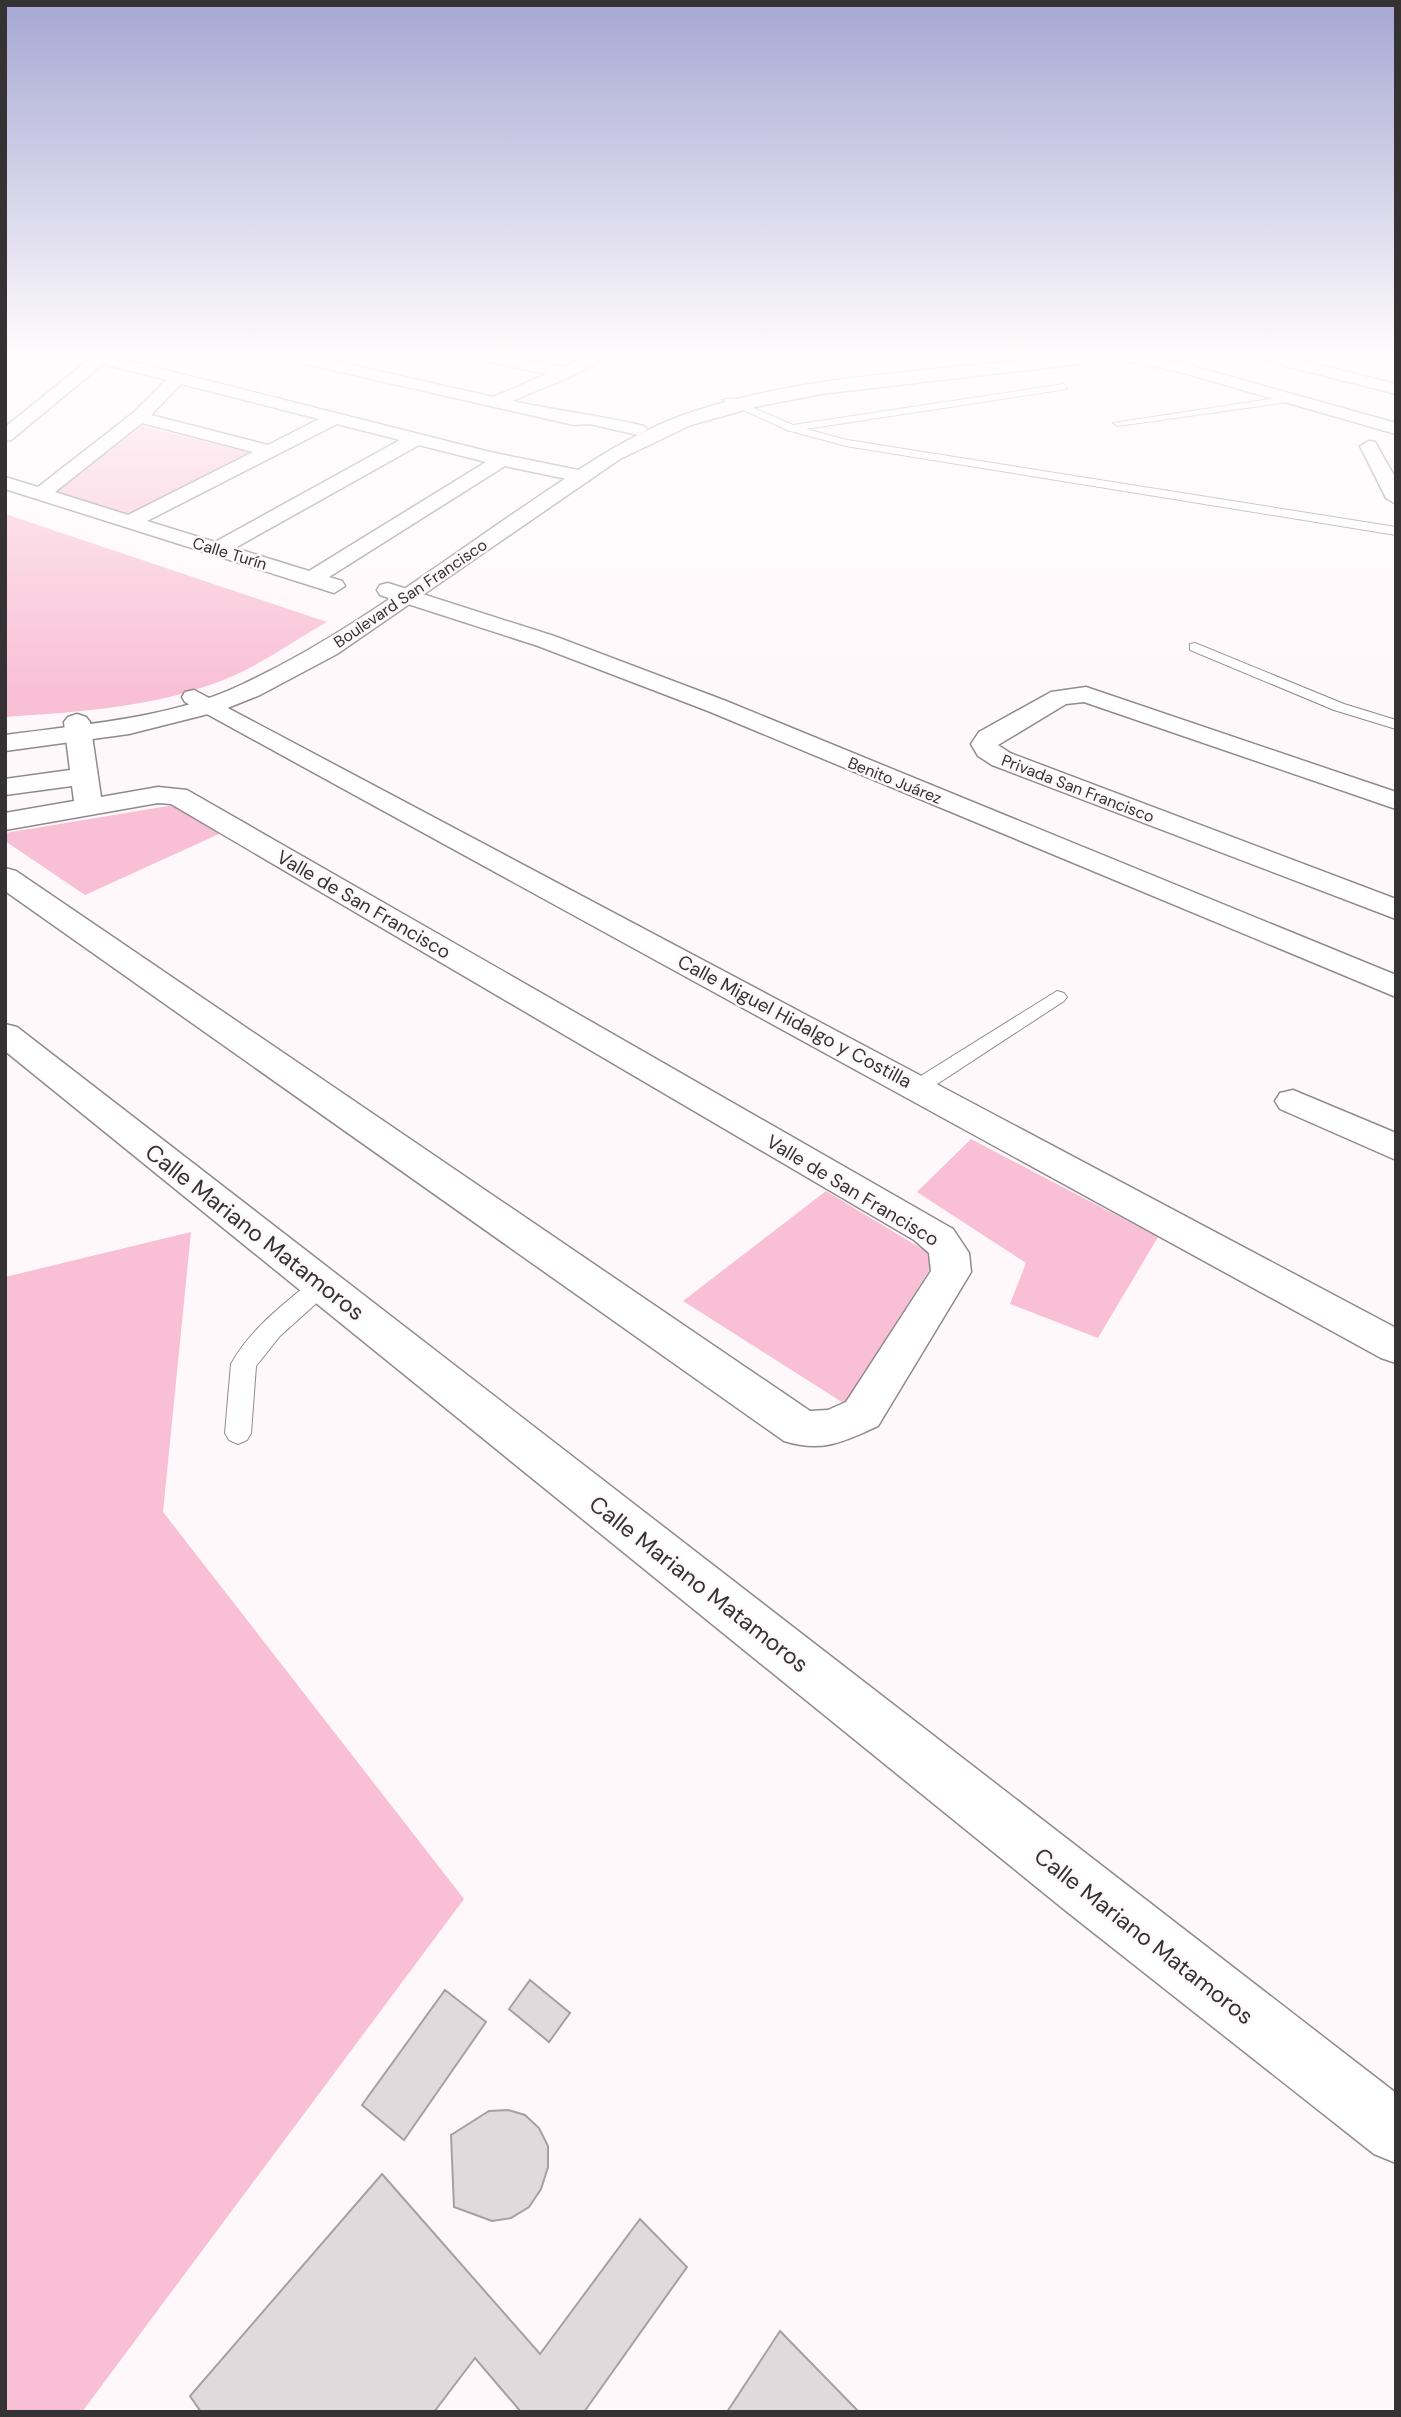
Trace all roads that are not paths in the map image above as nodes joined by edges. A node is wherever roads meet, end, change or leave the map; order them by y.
1 (71, 471) edge
2 (231, 471) edge
3 (359, 471) edge
4 (479, 471) edge
5 (541, 471) edge
6 (576, 471) edge
7 (580, 471) edge
8 (1011, 471) edge
9 (1384, 471) edge
10 (567, 477) junction
11 (5, 483) edge
12 (40, 495) junction
13 (1395, 496) edge
14 (128, 523) junction
15 (1396, 531) edge
16 (218, 549) junction
17 (311, 579) junction
18 (334, 586) dead end
19 (399, 592) junction
20 (1195, 648) dead end
21 (202, 701) junction
22 (1396, 725) edge
23 (77, 729) junction
24 (5, 730) edge
25 (5, 743) edge
26 (82, 776) junction
27 (37, 783) junction
28 (5, 787) edge
29 (1396, 801) edge
30 (89, 807) junction
31 (43, 815) junction
32 (5, 822) edge
33 (5, 877) edge
34 (1396, 910) edge
35 (1396, 987) edge
36 (1057, 997) dead end
37 (5, 1034) edge
38 (918, 1087) junction
39 (1293, 1101) dead end
40 (1396, 1148) edge
41 (322, 1285) junction
42 (1396, 1347) edge
43 (239, 1433) dead end
44 (1396, 2132) edge

1 - 12 street
2 - 14 street
3 - 16 street
4 - 17 street
5 - 10 street
6 - 10 street, Boulevard San Francisco
7 - 10 street, Boulevard San Francisco
8 - 15 lane
9 - 13 street
10 - 19 street, Boulevard San Francisco
11 - 12 street, Calle Turín
12 - 14 street, Calle Turín
14 - 16 street, Calle Turín
16 - 17 street, Calle Turín
17 - 18 street, Calle Turín
19 - 21 street, Boulevard San Francisco
19 - 35 street, Benito Juárez
20 - 22 lane
21 - 23 street, Boulevard San Francisco
21 - 38 street, Calle Miguel Hidalgo y Costilla
23 - 24 street, Boulevard San Francisco
23 - 25 street, Boulevard San Francisco
23 - 26 street
26 - 27 street
26 - 30 street
27 - 28 street
27 - 31 street
29 - 34 street, Privada San Francisco
30 - 31 street, Valle de San Francisco
30 - 33 street, Valle de San Francisco
31 - 32 street, Valle de San Francisco
36 - 38 lane
37 - 41 street, Calle Mariano Matamoros
38 - 42 street, Calle Miguel Hidalgo y Costilla
39 - 40 street
41 - 43 lane
41 - 44 street, Calle Mariano Matamoros

